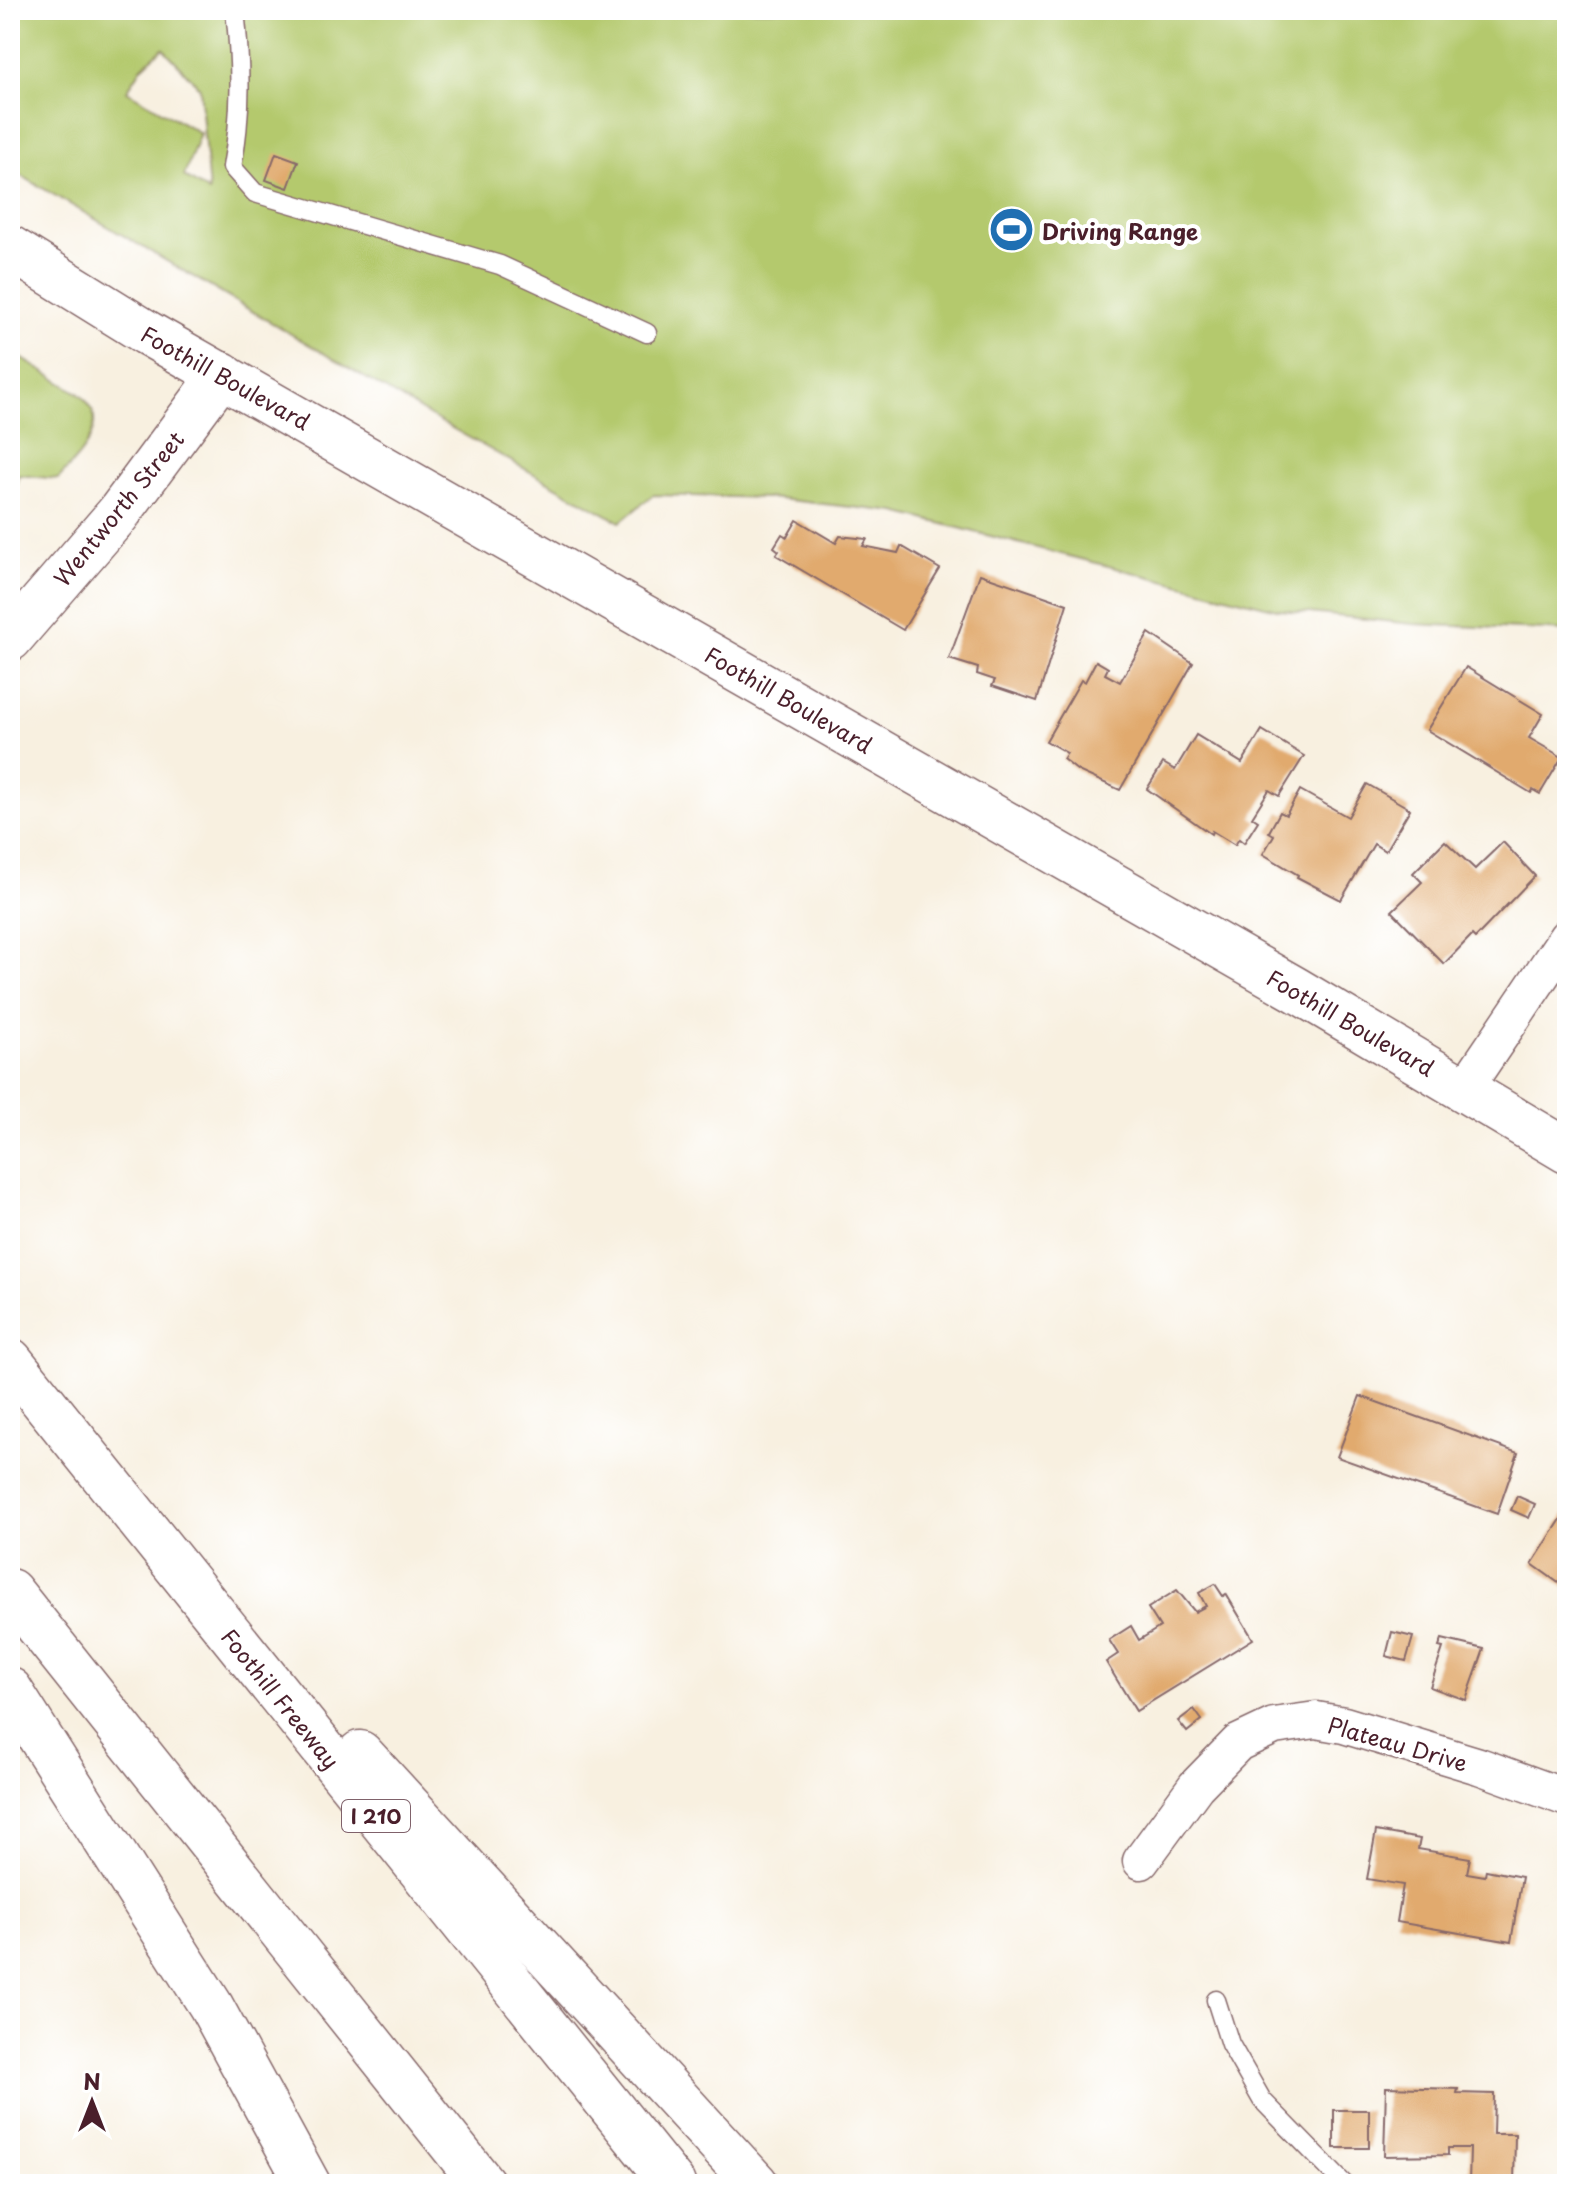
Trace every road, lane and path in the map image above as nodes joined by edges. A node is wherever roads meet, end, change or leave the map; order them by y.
1 (235, 10) edge
2 (10, 248) edge
3 (647, 333) dead end
4 (222, 374) junction
5 (10, 639) edge
6 (1567, 937) edge
7 (1465, 1088) junction
8 (1567, 1151) edge
9 (10, 1360) edge
10 (80, 1448) junction
11 (10, 1591) edge
12 (10, 1690) edge
13 (1567, 1798) edge
14 (1141, 1861) dead end
15 (1216, 2000) dead end
16 (308, 2184) edge
17 (483, 2184) edge
18 (673, 2184) edge
19 (756, 2184) edge
20 (1344, 2184) edge

1 - 3 lane
2 - 4 main road, Foothill Boulevard
4 - 5 main road, Wentworth Street
4 - 7 main road, Foothill Boulevard
6 - 7 street
7 - 8 main road, Foothill Boulevard
9 - 10 main road, Foothill Freeway / I 210
10 - 18 main road, Foothill Freeway / I 210
10 - 19 main road
11 - 17 main road
12 - 16 main road
13 - 14 street, Plateau Drive
15 - 20 lane

